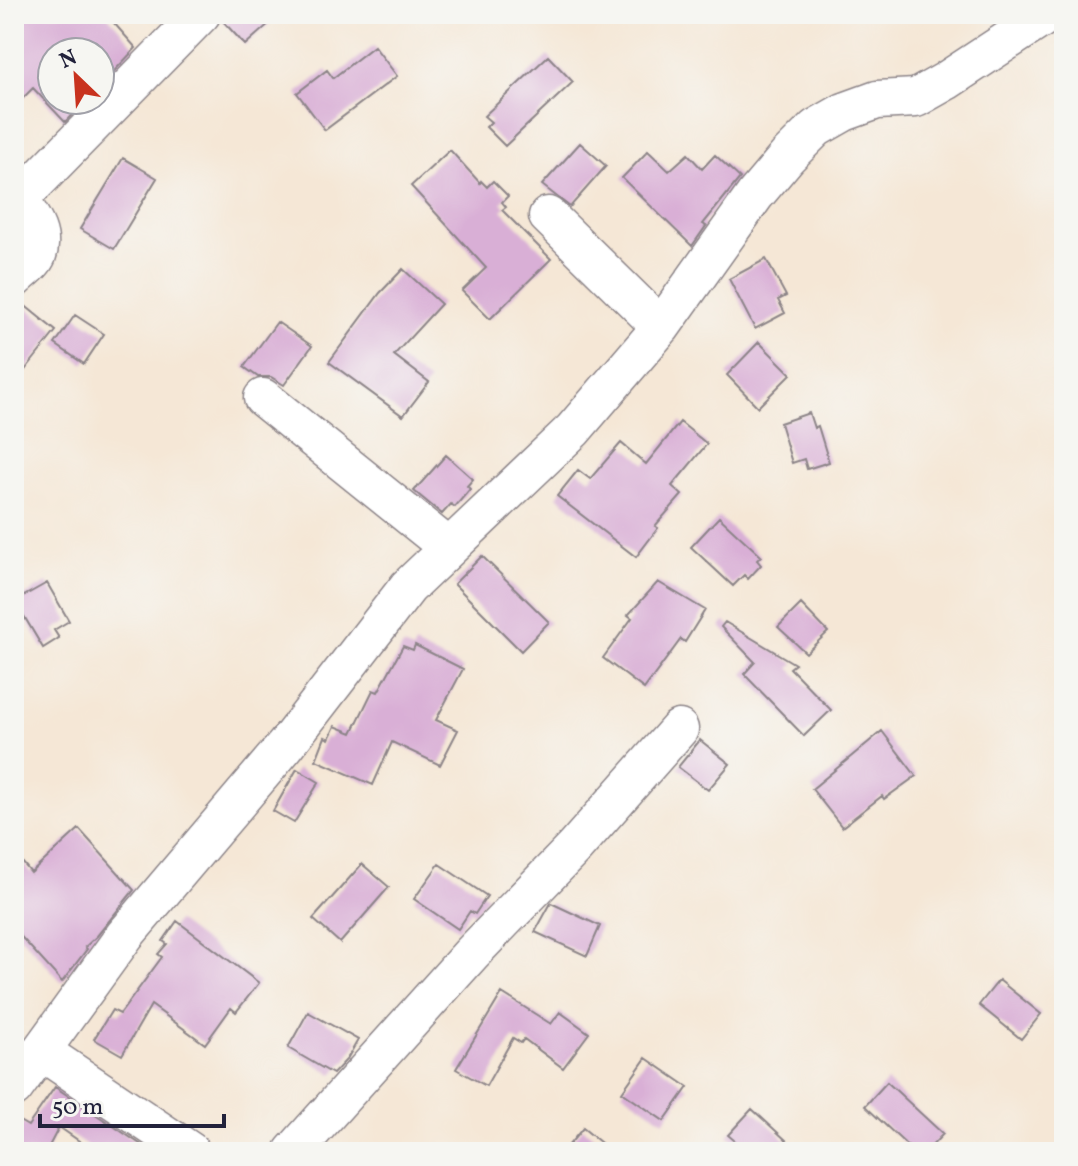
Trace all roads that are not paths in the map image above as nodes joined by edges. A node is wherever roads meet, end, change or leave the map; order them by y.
1 (201, 14) edge
2 (1048, 14) edge
3 (16, 198) edge
4 (548, 216) dead end
5 (14, 279) edge
6 (661, 327) junction
7 (263, 398) dead end
8 (448, 547) junction
9 (679, 729) dead end
10 (41, 1051) junction
11 (14, 1088) edge
12 (191, 1152) edge
13 (293, 1152) edge

1 - 3 street
2 - 6 street
3 - 5 street
4 - 6 street
6 - 8 street
7 - 8 street
8 - 10 street
9 - 13 street
10 - 11 street
10 - 12 street

